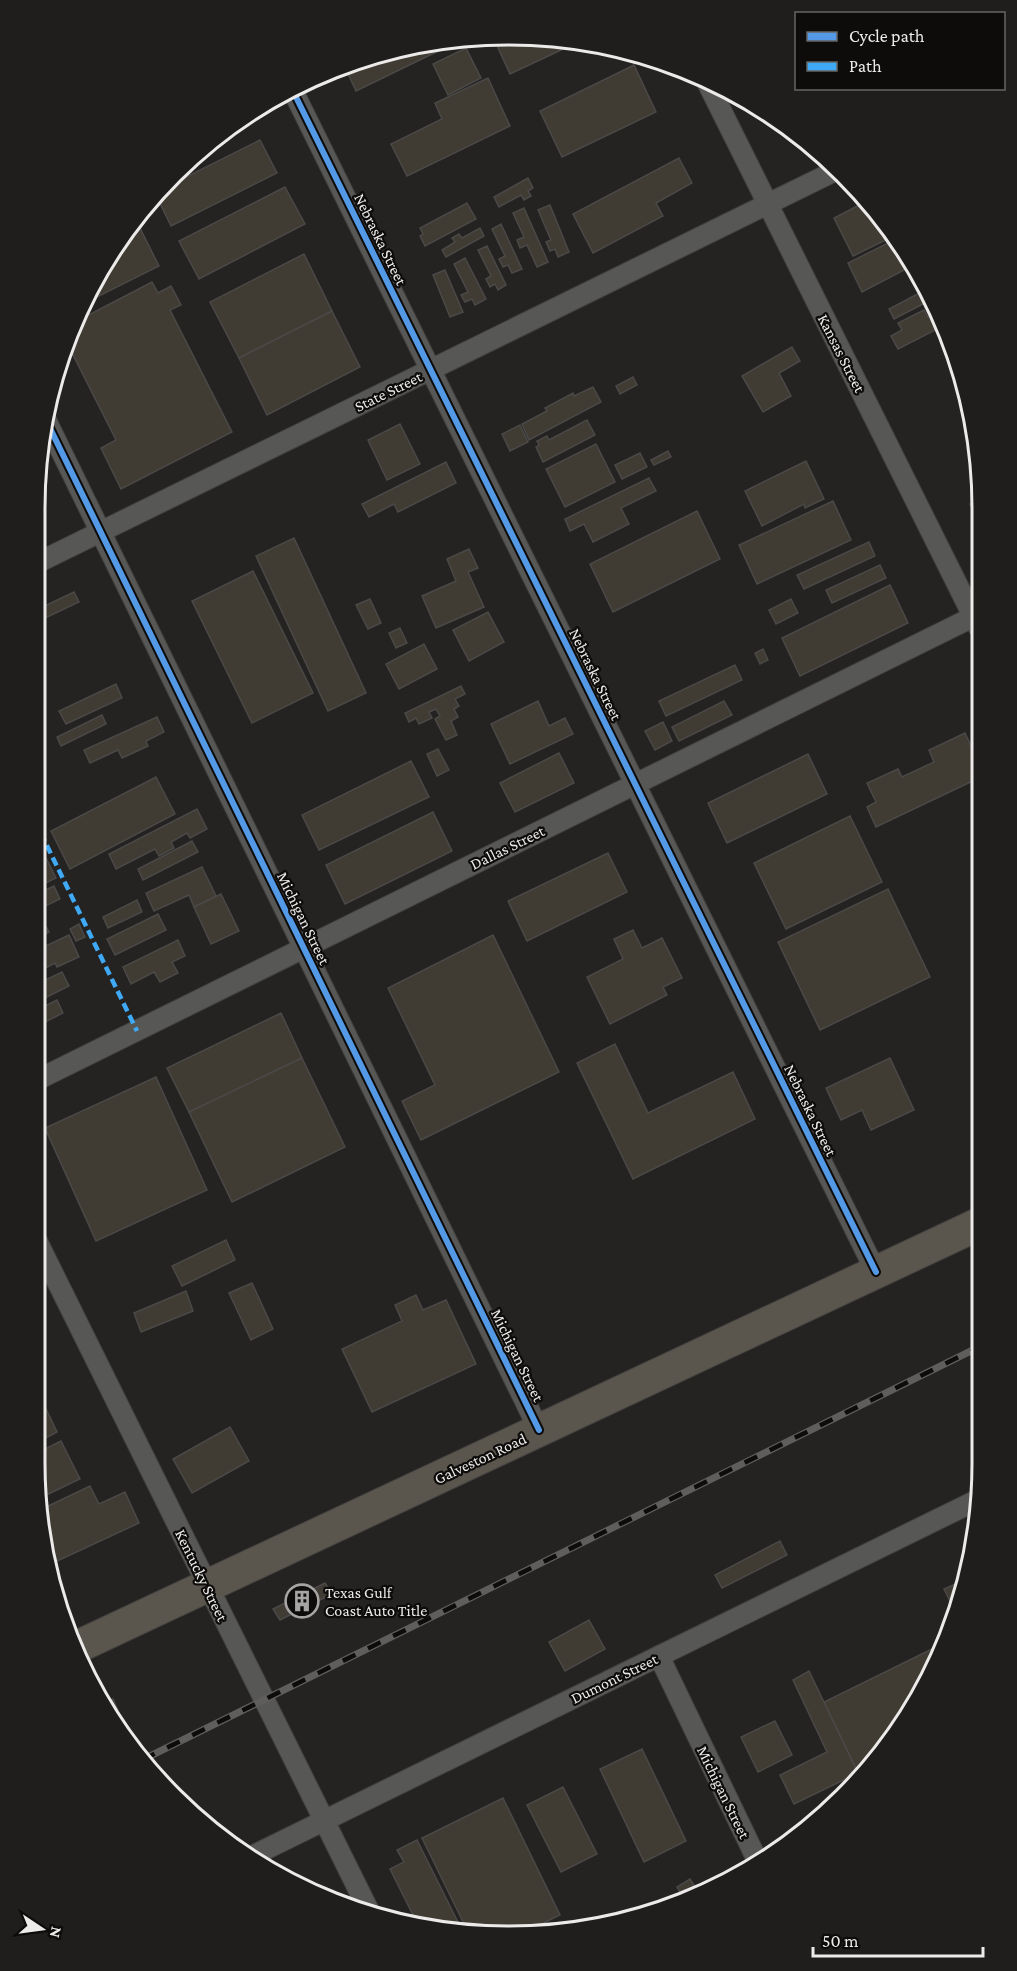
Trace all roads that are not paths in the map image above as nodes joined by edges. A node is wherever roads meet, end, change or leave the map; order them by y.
1 (712, 92) edge
2 (296, 97) edge
3 (829, 174) edge
4 (767, 204) junction
5 (430, 370) junction
6 (52, 432) edge
7 (101, 532) junction
8 (45, 559) edge
9 (972, 610) edge
10 (972, 622) edge
11 (635, 784) junction
12 (304, 948) junction
13 (45, 1076) edge
14 (972, 1227) edge
15 (45, 1257) edge
16 (876, 1272) junction
17 (539, 1430) junction
18 (970, 1503) edge
19 (208, 1586) junction
20 (82, 1645) edge
21 (659, 1656) junction
22 (324, 1821) junction
23 (259, 1853) edge
24 (755, 1855) edge
25 (365, 1902) edge

1 - 4 street, Kansas Street
2 - 5 street, Nebraska Street
3 - 4 street, State Street
4 - 5 street, State Street
4 - 9 street, Kansas Street
5 - 7 street, State Street
5 - 11 street, Nebraska Street
6 - 7 street, Michigan Street
7 - 8 street, State Street
7 - 12 street, Michigan Street
10 - 11 street, Dallas Street
11 - 12 street, Dallas Street
11 - 16 street, Nebraska Street
12 - 13 street, Dallas Street
12 - 17 street, Michigan Street
14 - 16 main road, Galveston Road
15 - 19 street, Kentucky Street
16 - 17 main road, Galveston Road
17 - 19 main road, Galveston Road
18 - 21 street, Dumont Street
19 - 20 main road, Galveston Road
19 - 22 street, Kentucky Street
21 - 22 street, Dumont Street
21 - 24 street, Michigan Street
22 - 23 street, Dumont Street
22 - 25 street, Kentucky Street

